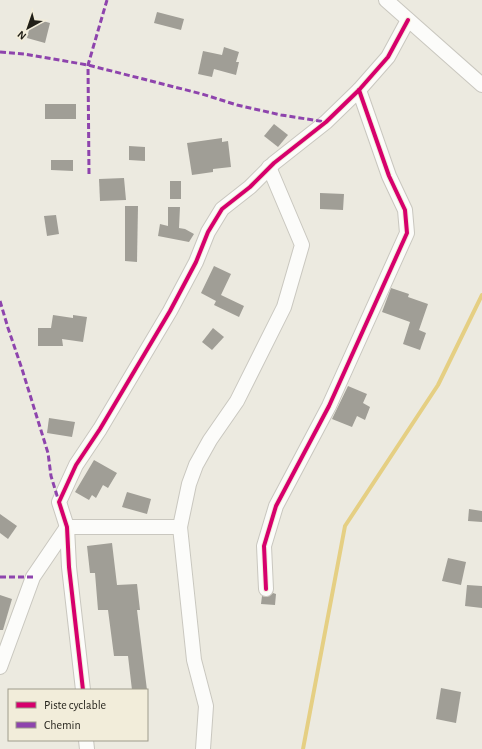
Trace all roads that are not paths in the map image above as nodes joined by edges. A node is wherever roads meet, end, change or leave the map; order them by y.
1 (386, 0) edge
2 (408, 20) junction
3 (482, 85) edge
4 (360, 90) junction
5 (269, 167) junction
6 (67, 527) junction
7 (180, 527) junction
8 (266, 589) dead end
9 (0, 667) edge
10 (82, 689) edge
11 (203, 749) edge

1 - 2 street
2 - 3 street
2 - 4 street
4 - 5 street
4 - 8 street
5 - 6 street
5 - 7 street
6 - 7 street
6 - 9 street
6 - 10 street
7 - 11 street

